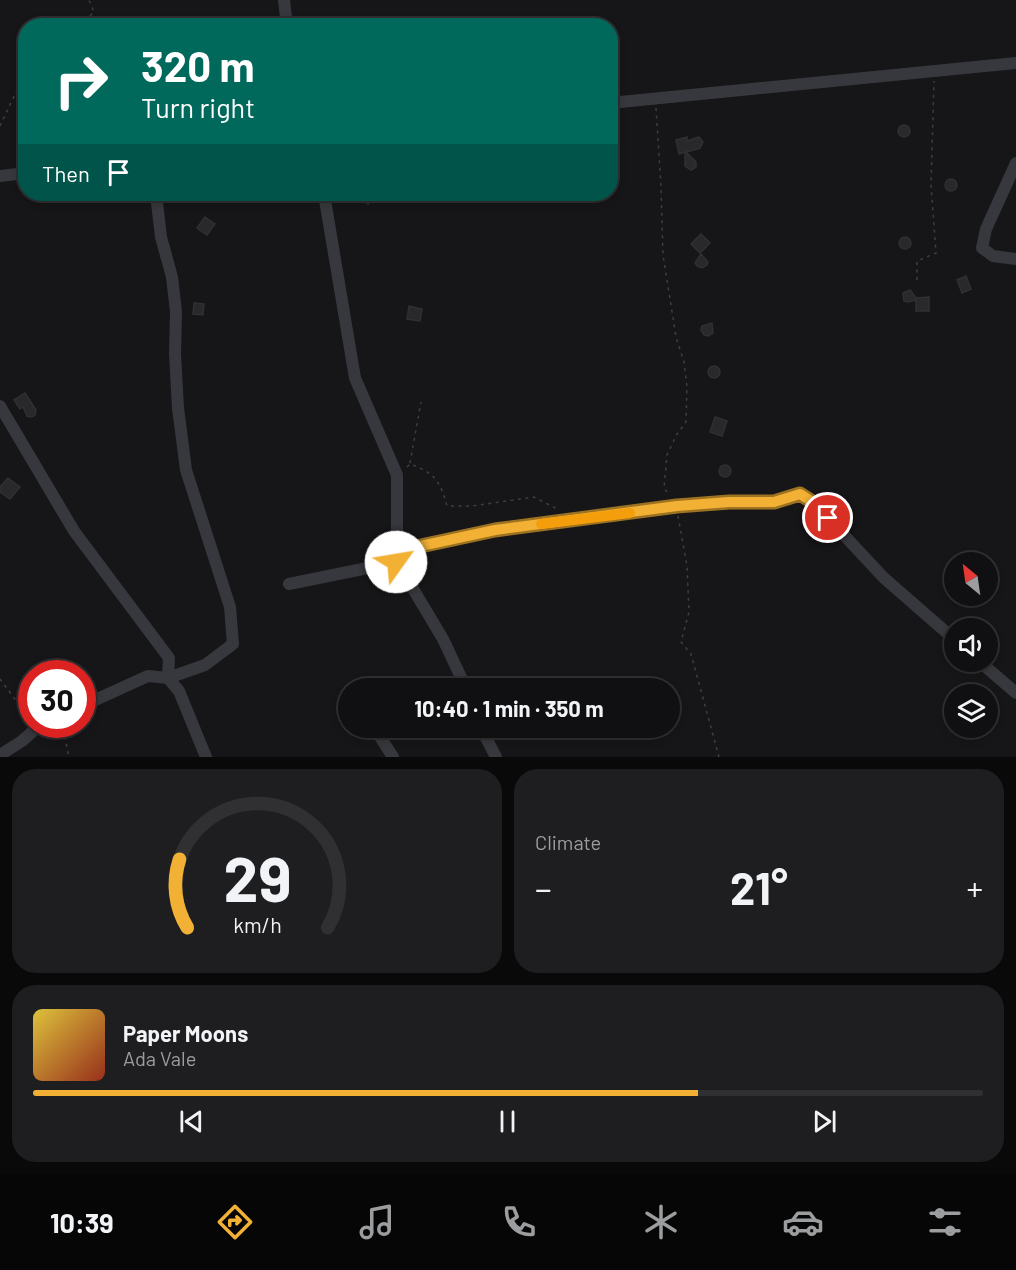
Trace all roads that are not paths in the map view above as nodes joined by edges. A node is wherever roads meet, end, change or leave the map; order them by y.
1 (284, 0) edge
2 (286, 18) edge
3 (1016, 63) edge
4 (618, 102) edge
5 (1016, 163) edge
6 (18, 174) edge
7 (0, 177) edge
8 (157, 201) edge
9 (325, 201) edge
10 (1016, 259) edge
11 (0, 406) edge
12 (396, 562) junction
13 (289, 584) dead end
14 (944, 630) edge
15 (992, 672) edge
16 (168, 678) junction
17 (461, 678) edge
18 (1016, 693) edge
19 (96, 700) edge
20 (25, 738) edge
21 (381, 738) edge
22 (486, 738) edge
23 (0, 755) edge
24 (206, 757) edge
25 (393, 757) edge
26 (496, 757) edge

1 - 2 street
3 - 4 street
5 - 10 street
6 - 7 street
8 - 16 street
9 - 12 street
11 - 16 street
12 - 13 street
12 - 14 street
12 - 17 street
15 - 18 street
16 - 19 street
16 - 24 street
20 - 23 street
21 - 25 street
22 - 26 street

